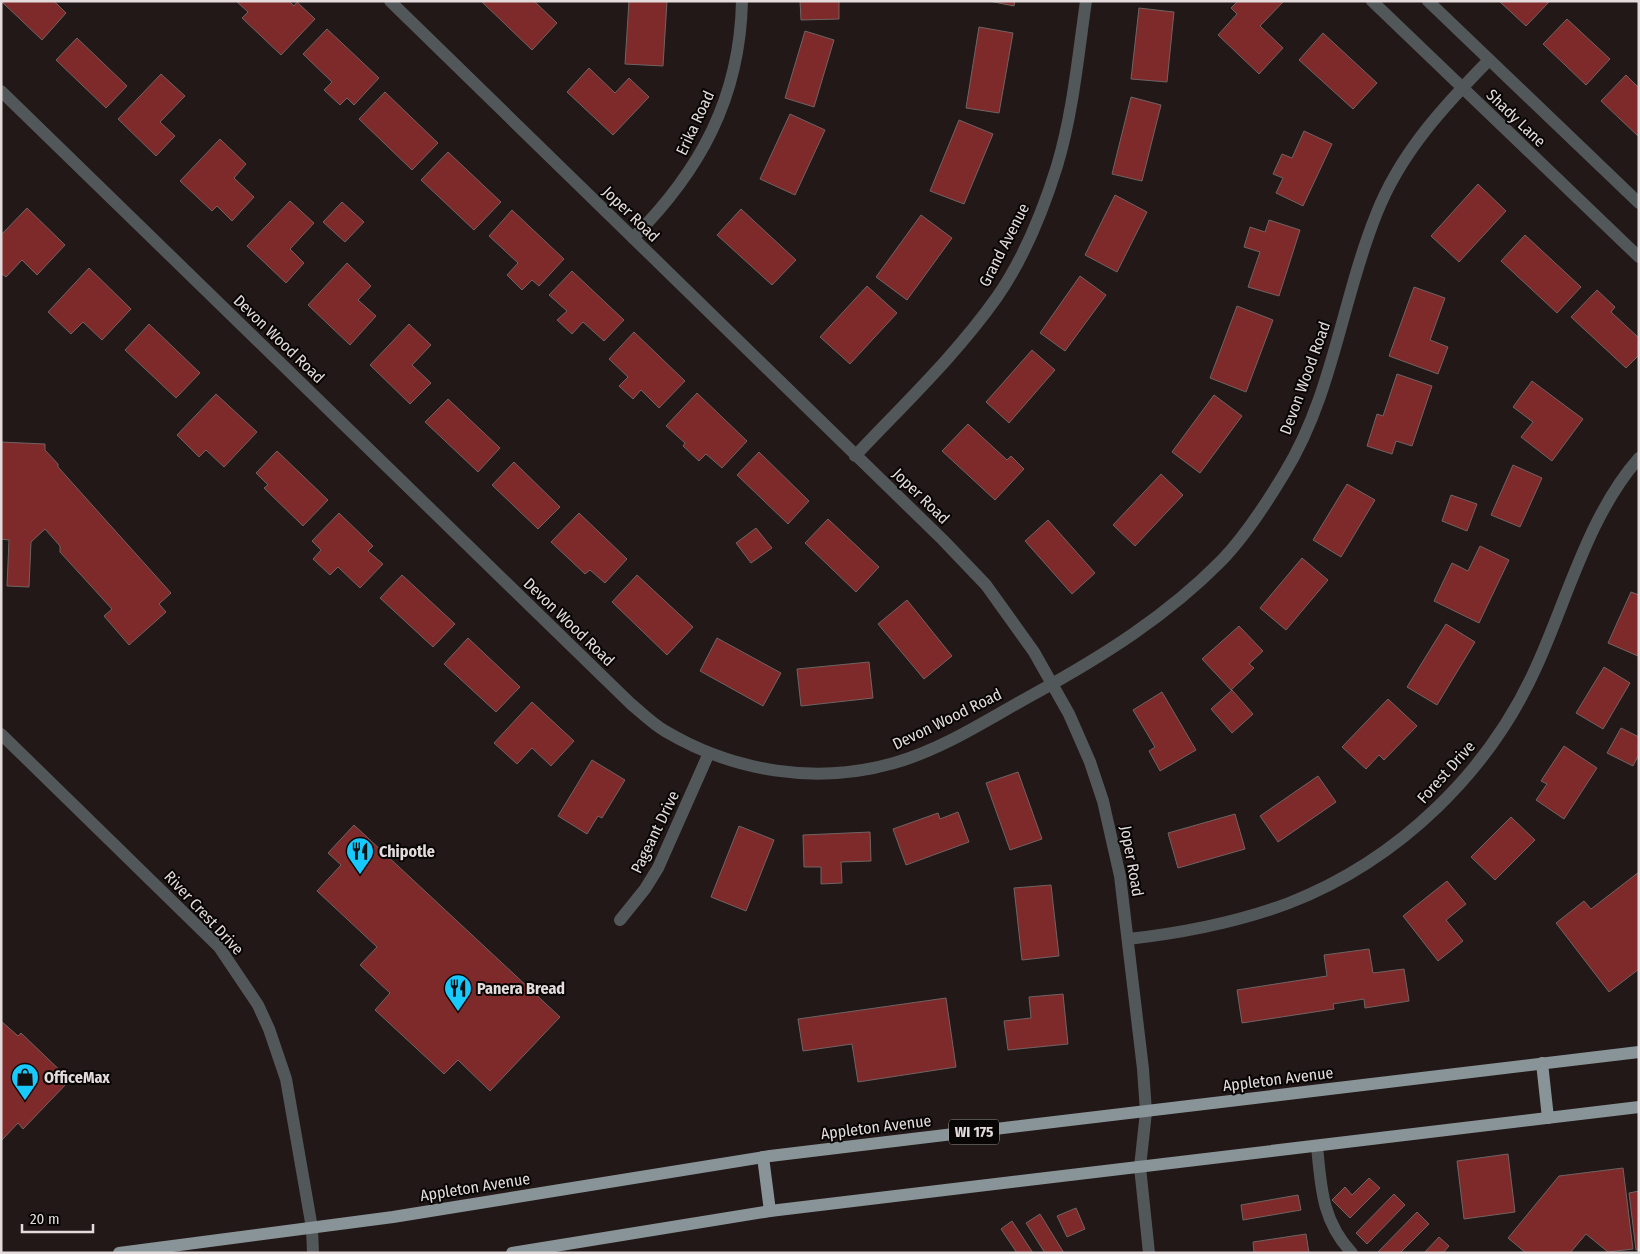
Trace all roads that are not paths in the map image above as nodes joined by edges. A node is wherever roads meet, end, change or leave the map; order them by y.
1 (390, 1) edge
2 (742, 1) edge
3 (1086, 1) edge
4 (1372, 1) edge
5 (1428, 1) edge
6 (1489, 60) junction
7 (1462, 88) junction
8 (1, 91) edge
9 (1639, 203) edge
10 (632, 238) junction
11 (1639, 258) edge
12 (855, 456) junction
13 (1639, 458) edge
14 (1052, 684) junction
15 (1, 734) edge
16 (709, 753) junction
17 (620, 920) dead end
18 (1128, 939) junction
19 (1639, 1052) edge
20 (1542, 1063) junction
21 (1639, 1106) edge
22 (1146, 1112) junction
23 (1548, 1118) junction
24 (1317, 1146) junction
25 (763, 1157) junction
26 (1140, 1167) junction
27 (770, 1211) junction
28 (312, 1228) junction
29 (119, 1253) edge
30 (313, 1253) edge
31 (512, 1253) edge
32 (1149, 1253) edge
33 (1352, 1253) edge

1 - 10 street, Joper Road
2 - 10 street, Erika Road
3 - 12 street, Grand Avenue
4 - 7 street, Shady Lane
5 - 6 street, Shady Lane
6 - 7 street, Devon Wood Road
6 - 9 street, Shady Lane
7 - 11 street, Shady Lane
7 - 14 street, Devon Wood Road
8 - 16 street, Devon Wood Road
10 - 12 street, Joper Road
12 - 14 street, Joper Road
13 - 18 street, Forest Drive
14 - 16 street, Devon Wood Road
14 - 18 street, Joper Road
15 - 28 street, River Crest Drive
16 - 17 street, Pageant Drive
18 - 22 street, Joper Road
19 - 20 main road, Appleton Avenue / WI 175
20 - 22 main road, Appleton Avenue / WI 175
20 - 23 main road
21 - 23 main road
22 - 25 main road, Appleton Avenue / WI 175
22 - 26 street, Joper Road
23 - 24 main road
24 - 26 main road
24 - 33 street
25 - 27 main road
25 - 28 main road, Appleton Avenue / WI 175
26 - 27 main road
26 - 32 street, Joper Road
27 - 31 main road
28 - 29 main road, Appleton Avenue / WI 175
28 - 30 street, River Crest Drive

